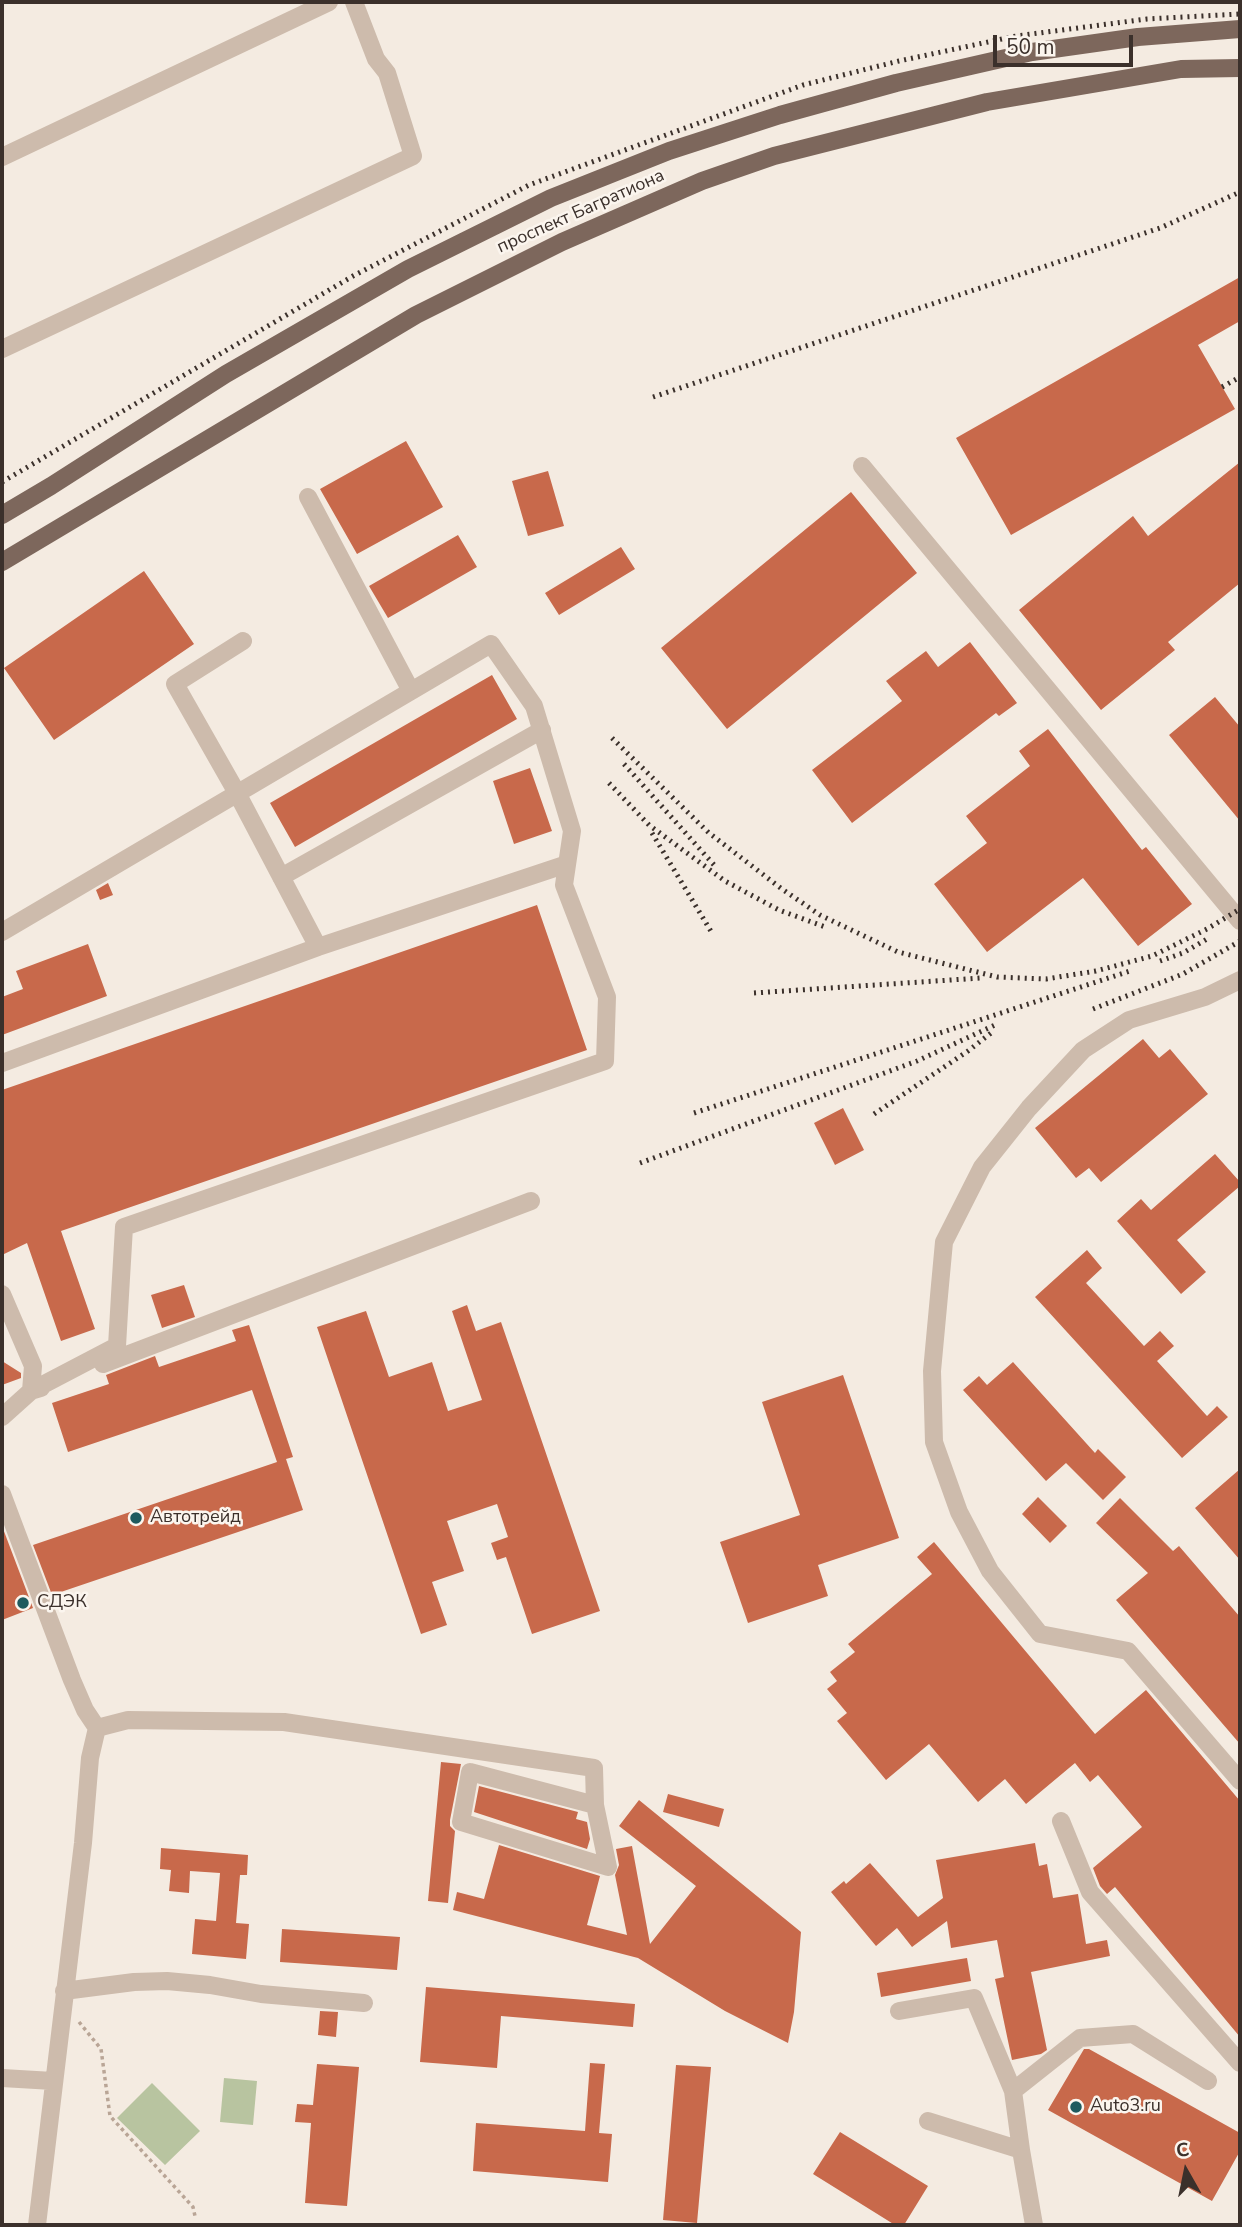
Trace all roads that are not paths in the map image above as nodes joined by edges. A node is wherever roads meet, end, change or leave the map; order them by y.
1 (329, 2) edge
2 (354, 2) edge
3 (1240, 29) edge
4 (1240, 68) edge
5 (2, 158) edge
6 (2, 349) edge
7 (862, 466) dead end
8 (308, 497) dead end
9 (2, 515) edge
10 (2, 562) edge
11 (243, 641) dead end
12 (411, 691) junction
13 (542, 730) junction
14 (237, 793) junction
15 (567, 864) junction
16 (281, 877) junction
17 (1240, 921) edge
18 (2, 932) edge
19 (318, 947) junction
20 (1240, 980) edge
21 (2, 1063) edge
22 (531, 1201) dead end
23 (2, 1294) edge
24 (31, 1391) junction
25 (4, 1422) edge
26 (2, 1494) edge
27 (97, 1728) junction
28 (1240, 1781) edge
29 (595, 1805) junction
30 (1061, 1821) dead end
31 (64, 1991) junction
32 (364, 2003) dead end
33 (899, 2011) dead end
34 (1240, 2063) edge
35 (2, 2078) edge
36 (53, 2081) junction
37 (1208, 2081) dead end
38 (1013, 2091) junction
39 (928, 2120) dead end
40 (1021, 2150) junction
41 (37, 2225) edge
42 (1034, 2225) edge

1 - 5 lane
2 - 6 lane
3 - 9 main road, проспект Багратиона
4 - 10 main road, проспект Багратиона
7 - 17 lane
8 - 12 lane
11 - 14 lane
12 - 13 lane
12 - 14 lane
13 - 15 lane
13 - 16 lane
14 - 16 lane
14 - 18 lane
15 - 19 lane
15 - 24 lane
16 - 19 lane
19 - 21 lane
20 - 28 lane
22 - 24 lane
23 - 24 lane
24 - 25 lane
26 - 27 lane
27 - 29 lane
27 - 31 lane
29 - 29 lane
30 - 34 lane
31 - 32 lane
31 - 36 lane
33 - 38 lane
35 - 36 lane
36 - 41 lane
37 - 38 lane
38 - 40 lane
39 - 40 lane
40 - 42 lane

